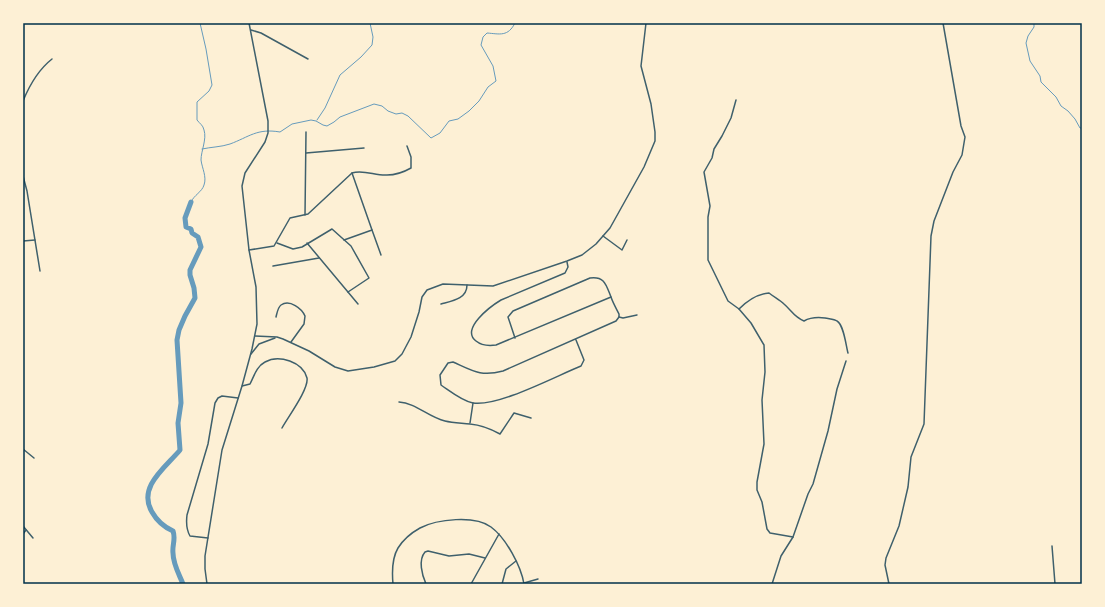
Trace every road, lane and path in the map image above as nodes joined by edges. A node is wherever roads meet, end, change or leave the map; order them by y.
1 (249, 23) edge
2 (646, 23) edge
3 (944, 23) edge
4 (250, 30) junction
5 (52, 59) dead end
6 (308, 59) dead end
7 (23, 100) edge
8 (736, 100) dead end
9 (306, 132) dead end
10 (407, 146) dead end
11 (364, 148) dead end
12 (306, 153) junction
13 (352, 173) junction
14 (23, 176) edge
15 (305, 215) junction
16 (372, 230) junction
17 (603, 236) junction
18 (35, 240) junction
19 (344, 240) junction
20 (627, 240) dead end
21 (23, 241) edge
22 (277, 243) junction
23 (307, 243) junction
24 (249, 250) junction
25 (381, 255) dead end
26 (319, 258) junction
27 (567, 261) junction
28 (273, 266) dead end
29 (40, 271) dead end
30 (466, 285) junction
31 (348, 292) junction
32 (611, 297) junction
33 (358, 304) dead end
34 (441, 304) dead end
35 (739, 309) junction
36 (637, 314) dead end
37 (276, 317) dead end
38 (619, 317) junction
39 (255, 336) junction
40 (277, 337) junction
41 (515, 338) junction
42 (576, 340) junction
43 (291, 342) junction
44 (848, 353) dead end
45 (251, 355) junction
46 (846, 361) dead end
47 (242, 386) junction
48 (238, 398) junction
49 (399, 402) dead end
50 (473, 402) junction
51 (531, 418) dead end
52 (470, 424) junction
53 (282, 428) dead end
54 (23, 449) edge
55 (34, 458) dead end
56 (23, 526) edge
57 (26, 530) junction
58 (23, 534) edge
59 (499, 534) junction
60 (793, 537) junction
61 (33, 538) dead end
62 (208, 538) junction
63 (1052, 546) dead end
64 (485, 558) junction
65 (516, 561) junction
66 (538, 579) dead end
67 (524, 583) edge
68 (207, 584) edge
69 (393, 584) edge
70 (426, 584) edge
71 (471, 584) edge
72 (502, 584) edge
73 (772, 584) edge
74 (889, 584) edge
75 (1055, 584) edge

1 - 4 street
2 - 17 street
3 - 74 street
4 - 6 street
4 - 24 street
5 - 7 street
8 - 35 street
9 - 12 street
10 - 13 street
11 - 12 street
12 - 15 street
13 - 15 street
13 - 16 street
14 - 18 street
15 - 22 street
16 - 19 street
16 - 25 street
17 - 20 street
17 - 27 street
18 - 21 street
18 - 29 street
19 - 23 street
19 - 31 street
22 - 23 street
22 - 24 street
23 - 26 street
24 - 39 street
26 - 28 street
26 - 31 street
27 - 30 street
27 - 41 street
30 - 34 street
30 - 43 street
31 - 33 street
32 - 38 street
32 - 41 street
32 - 41 street
35 - 44 street
35 - 60 street
36 - 38 street
37 - 43 street
38 - 42 street
39 - 40 street
39 - 45 street
40 - 43 street
40 - 45 street
42 - 50 street
42 - 50 street
45 - 47 street
46 - 60 street
47 - 48 street
47 - 53 street
48 - 62 street
48 - 62 street
49 - 52 street
50 - 52 street
51 - 52 street
54 - 55 street
56 - 57 street
57 - 58 street
57 - 61 street
59 - 64 street
59 - 65 street
59 - 69 street
60 - 73 street
62 - 68 street
63 - 75 street
64 - 70 street
64 - 71 street
65 - 67 street
65 - 72 street
66 - 67 street

